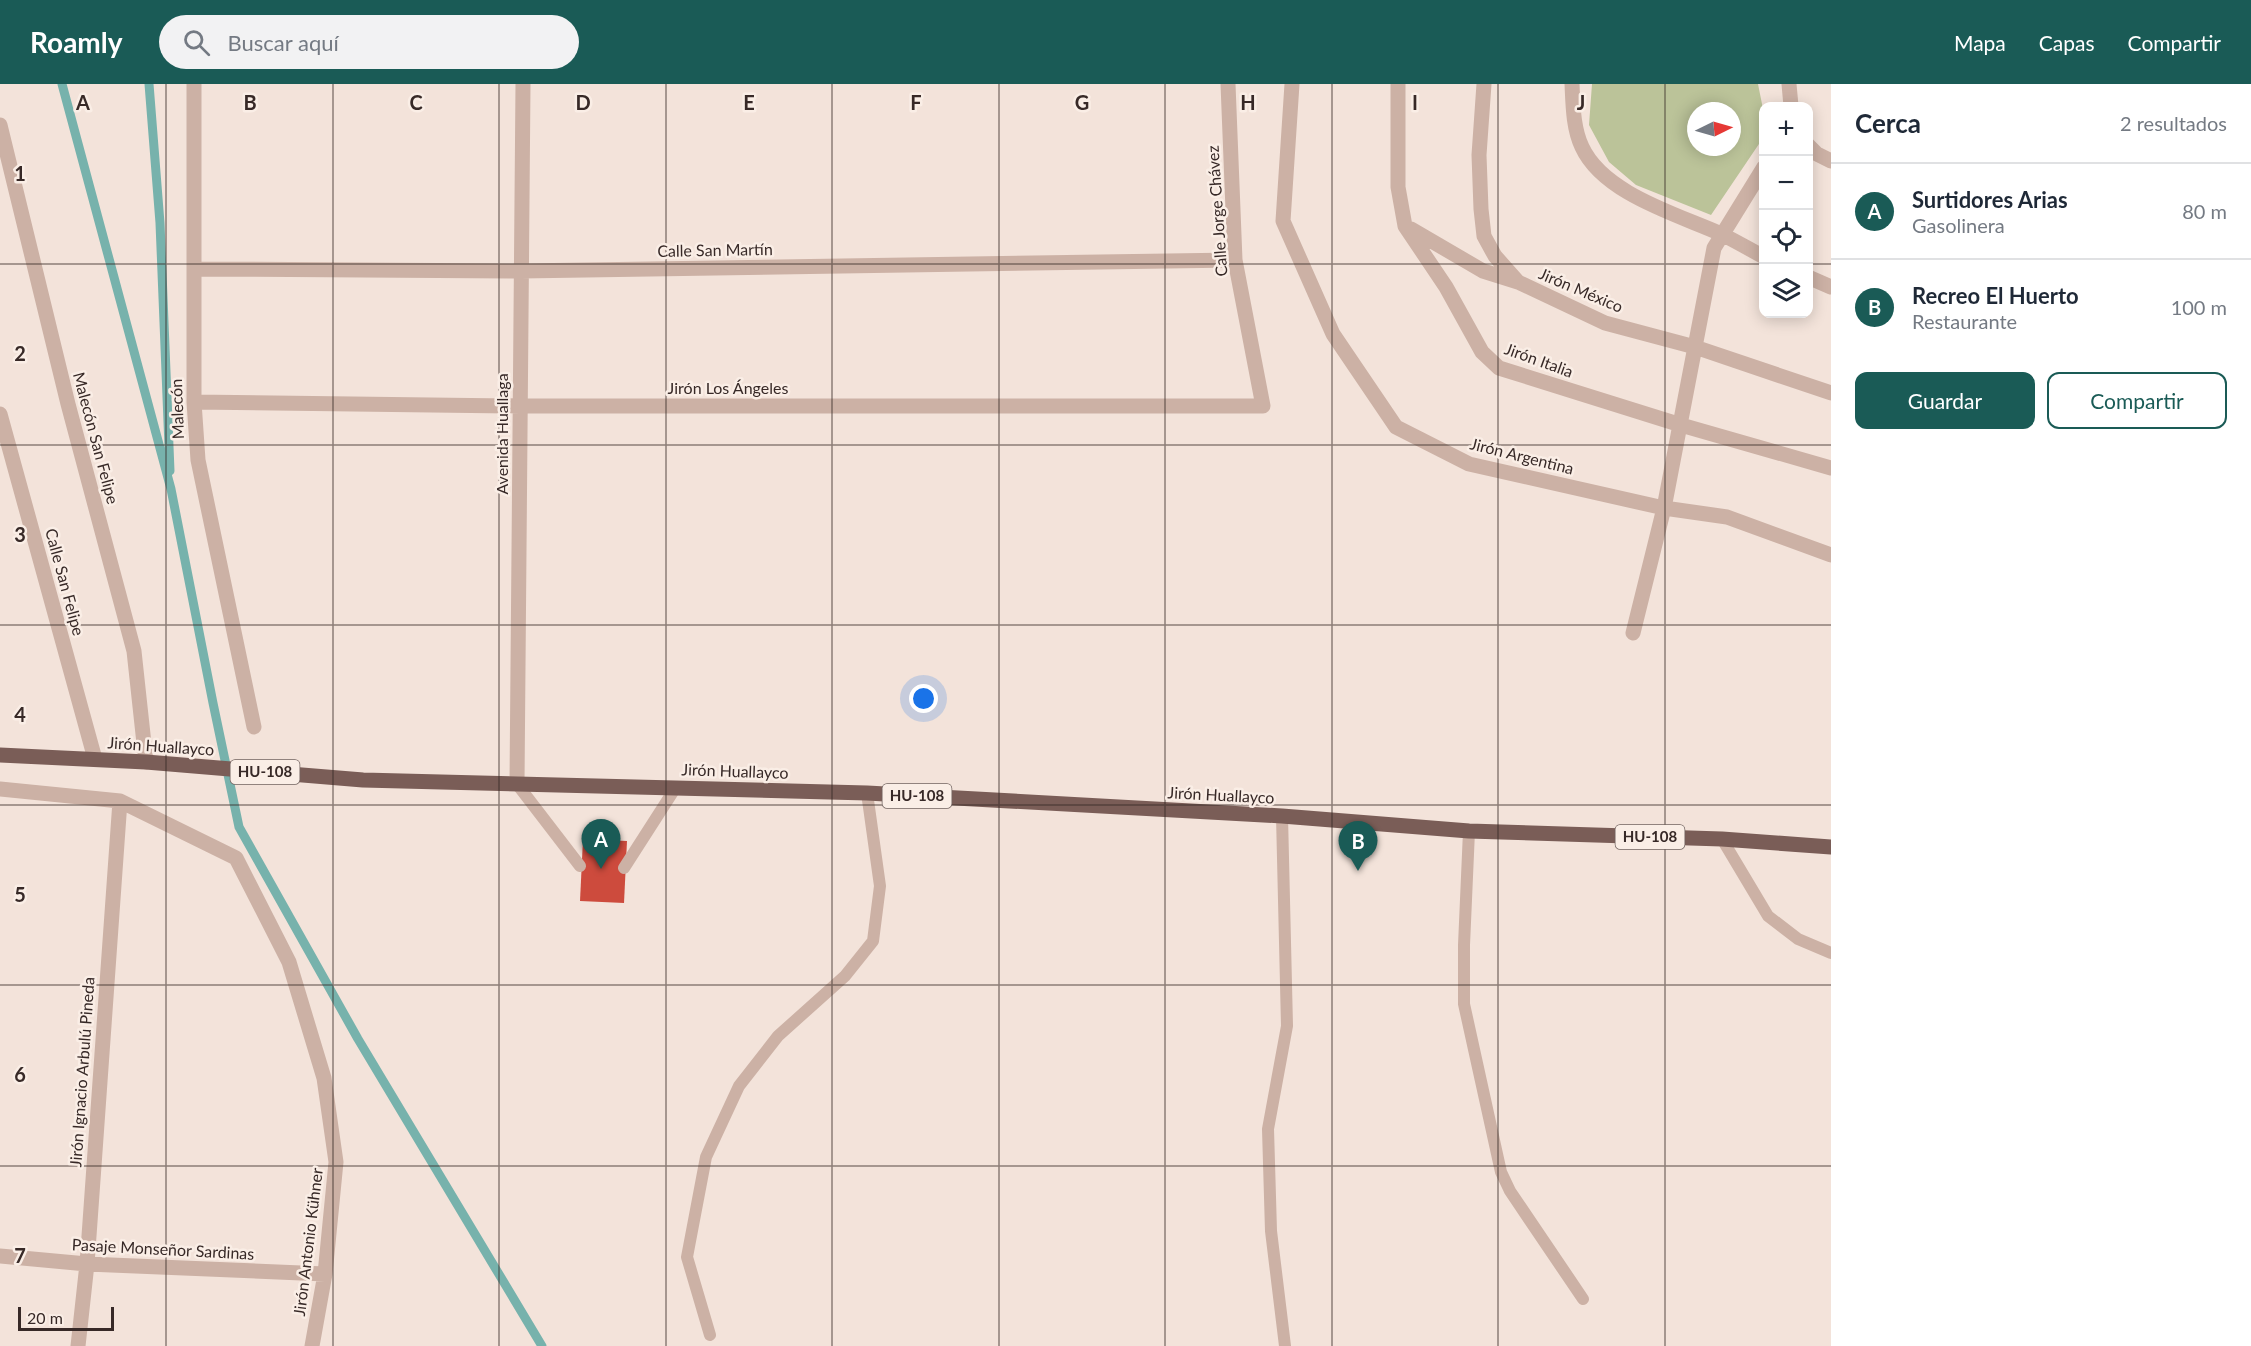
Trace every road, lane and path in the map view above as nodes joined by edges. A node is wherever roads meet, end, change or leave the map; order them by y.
1 (194, 84) edge
2 (523, 84) edge
3 (1228, 84) edge
4 (1292, 84) edge
5 (1398, 84) edge
6 (1484, 84) edge
7 (1572, 84) edge
8 (1789, 84) edge
9 (1791, 102) edge
10 (0, 125) edge
11 (1813, 150) edge
12 (1831, 161) edge
13 (1759, 175) edge
14 (1405, 226) junction
15 (1722, 234) junction
16 (1759, 254) edge
17 (1235, 260) junction
18 (195, 269) junction
19 (521, 270) junction
20 (1813, 279) edge
21 (1518, 282) junction
22 (1831, 287) edge
23 (1695, 348) junction
24 (1831, 393) edge
25 (194, 402) junction
26 (520, 406) junction
27 (1263, 406) joint
28 (0, 414) edge
29 (1681, 425) junction
30 (1831, 468) edge
31 (1664, 508) junction
32 (1831, 555) edge
33 (1633, 633) dead end
34 (254, 727) dead end
35 (0, 755) edge
36 (95, 759) junction
37 (146, 762) junction
38 (517, 784) junction
39 (676, 787) junction
40 (0, 789) edge
41 (867, 794) junction
42 (120, 801) junction
43 (1282, 816) junction
44 (1469, 831) junction
45 (1722, 840) junction
46 (1831, 847) edge
47 (580, 866) dead end
48 (624, 868) dead end
49 (1831, 953) edge
50 (0, 1256) edge
51 (87, 1264) junction
52 (325, 1274) junction
53 (1583, 1299) dead end
54 (710, 1335) dead end
55 (78, 1346) edge
56 (312, 1346) edge
57 (1285, 1346) edge

1 - 18 street, Malecón
2 - 19 street, Avenida Huallaga
3 - 17 street, Calle Jorge Chávez
4 - 31 street, Jirón Argentina
5 - 14 street, Jirón Italia
6 - 21 street, Jirón México
7 - 15 street
8 - 9 street
10 - 37 street, Malecón San Felipe
11 - 12 street
13 - 15 street
14 - 21 street
14 - 29 street, Jirón Italia
15 - 16 street
15 - 23 street
17 - 19 street, Calle San Martín
17 - 27 street, Calle Jorge Chávez
18 - 19 street, Calle San Martín
18 - 25 street, Malecón
19 - 26 street, Avenida Huallaga
20 - 22 street
21 - 23 street, Jirón México
23 - 24 street, Jirón México
23 - 29 street
25 - 26 street, Jirón Los Ángeles
25 - 34 street, Malecón
26 - 27 street, Jirón Los Ángeles
26 - 38 street, Avenida Huallaga
28 - 36 street, Calle San Felipe
29 - 30 street, Jirón Italia
29 - 31 street
31 - 32 street, Jirón Argentina
31 - 33 street
35 - 36 main road, Jirón Huallayco / HU-108
36 - 37 main road, Jirón Huallayco / HU-108
37 - 38 main road, Jirón Huallayco / HU-108
38 - 39 main road, Jirón Huallayco / HU-108
38 - 47 lane
39 - 41 main road, Jirón Huallayco / HU-108
39 - 48 lane
40 - 42 street
41 - 43 main road, Jirón Huallayco / HU-108
41 - 54 lane
42 - 51 street, Jirón Ignacio Arbulú Pineda
42 - 52 street, Jirón Antonio Kühner
43 - 44 main road, Jirón Huallayco / HU-108
43 - 57 lane
44 - 45 main road, HU-108
44 - 53 lane
45 - 46 main road, HU-108
45 - 49 lane
50 - 51 street, Pasaje Monseñor Sardinas
51 - 52 street, Pasaje Monseñor Sardinas
51 - 55 street, Jirón Ignacio Arbulú Pineda
52 - 56 street, Jirón Antonio Kühner

